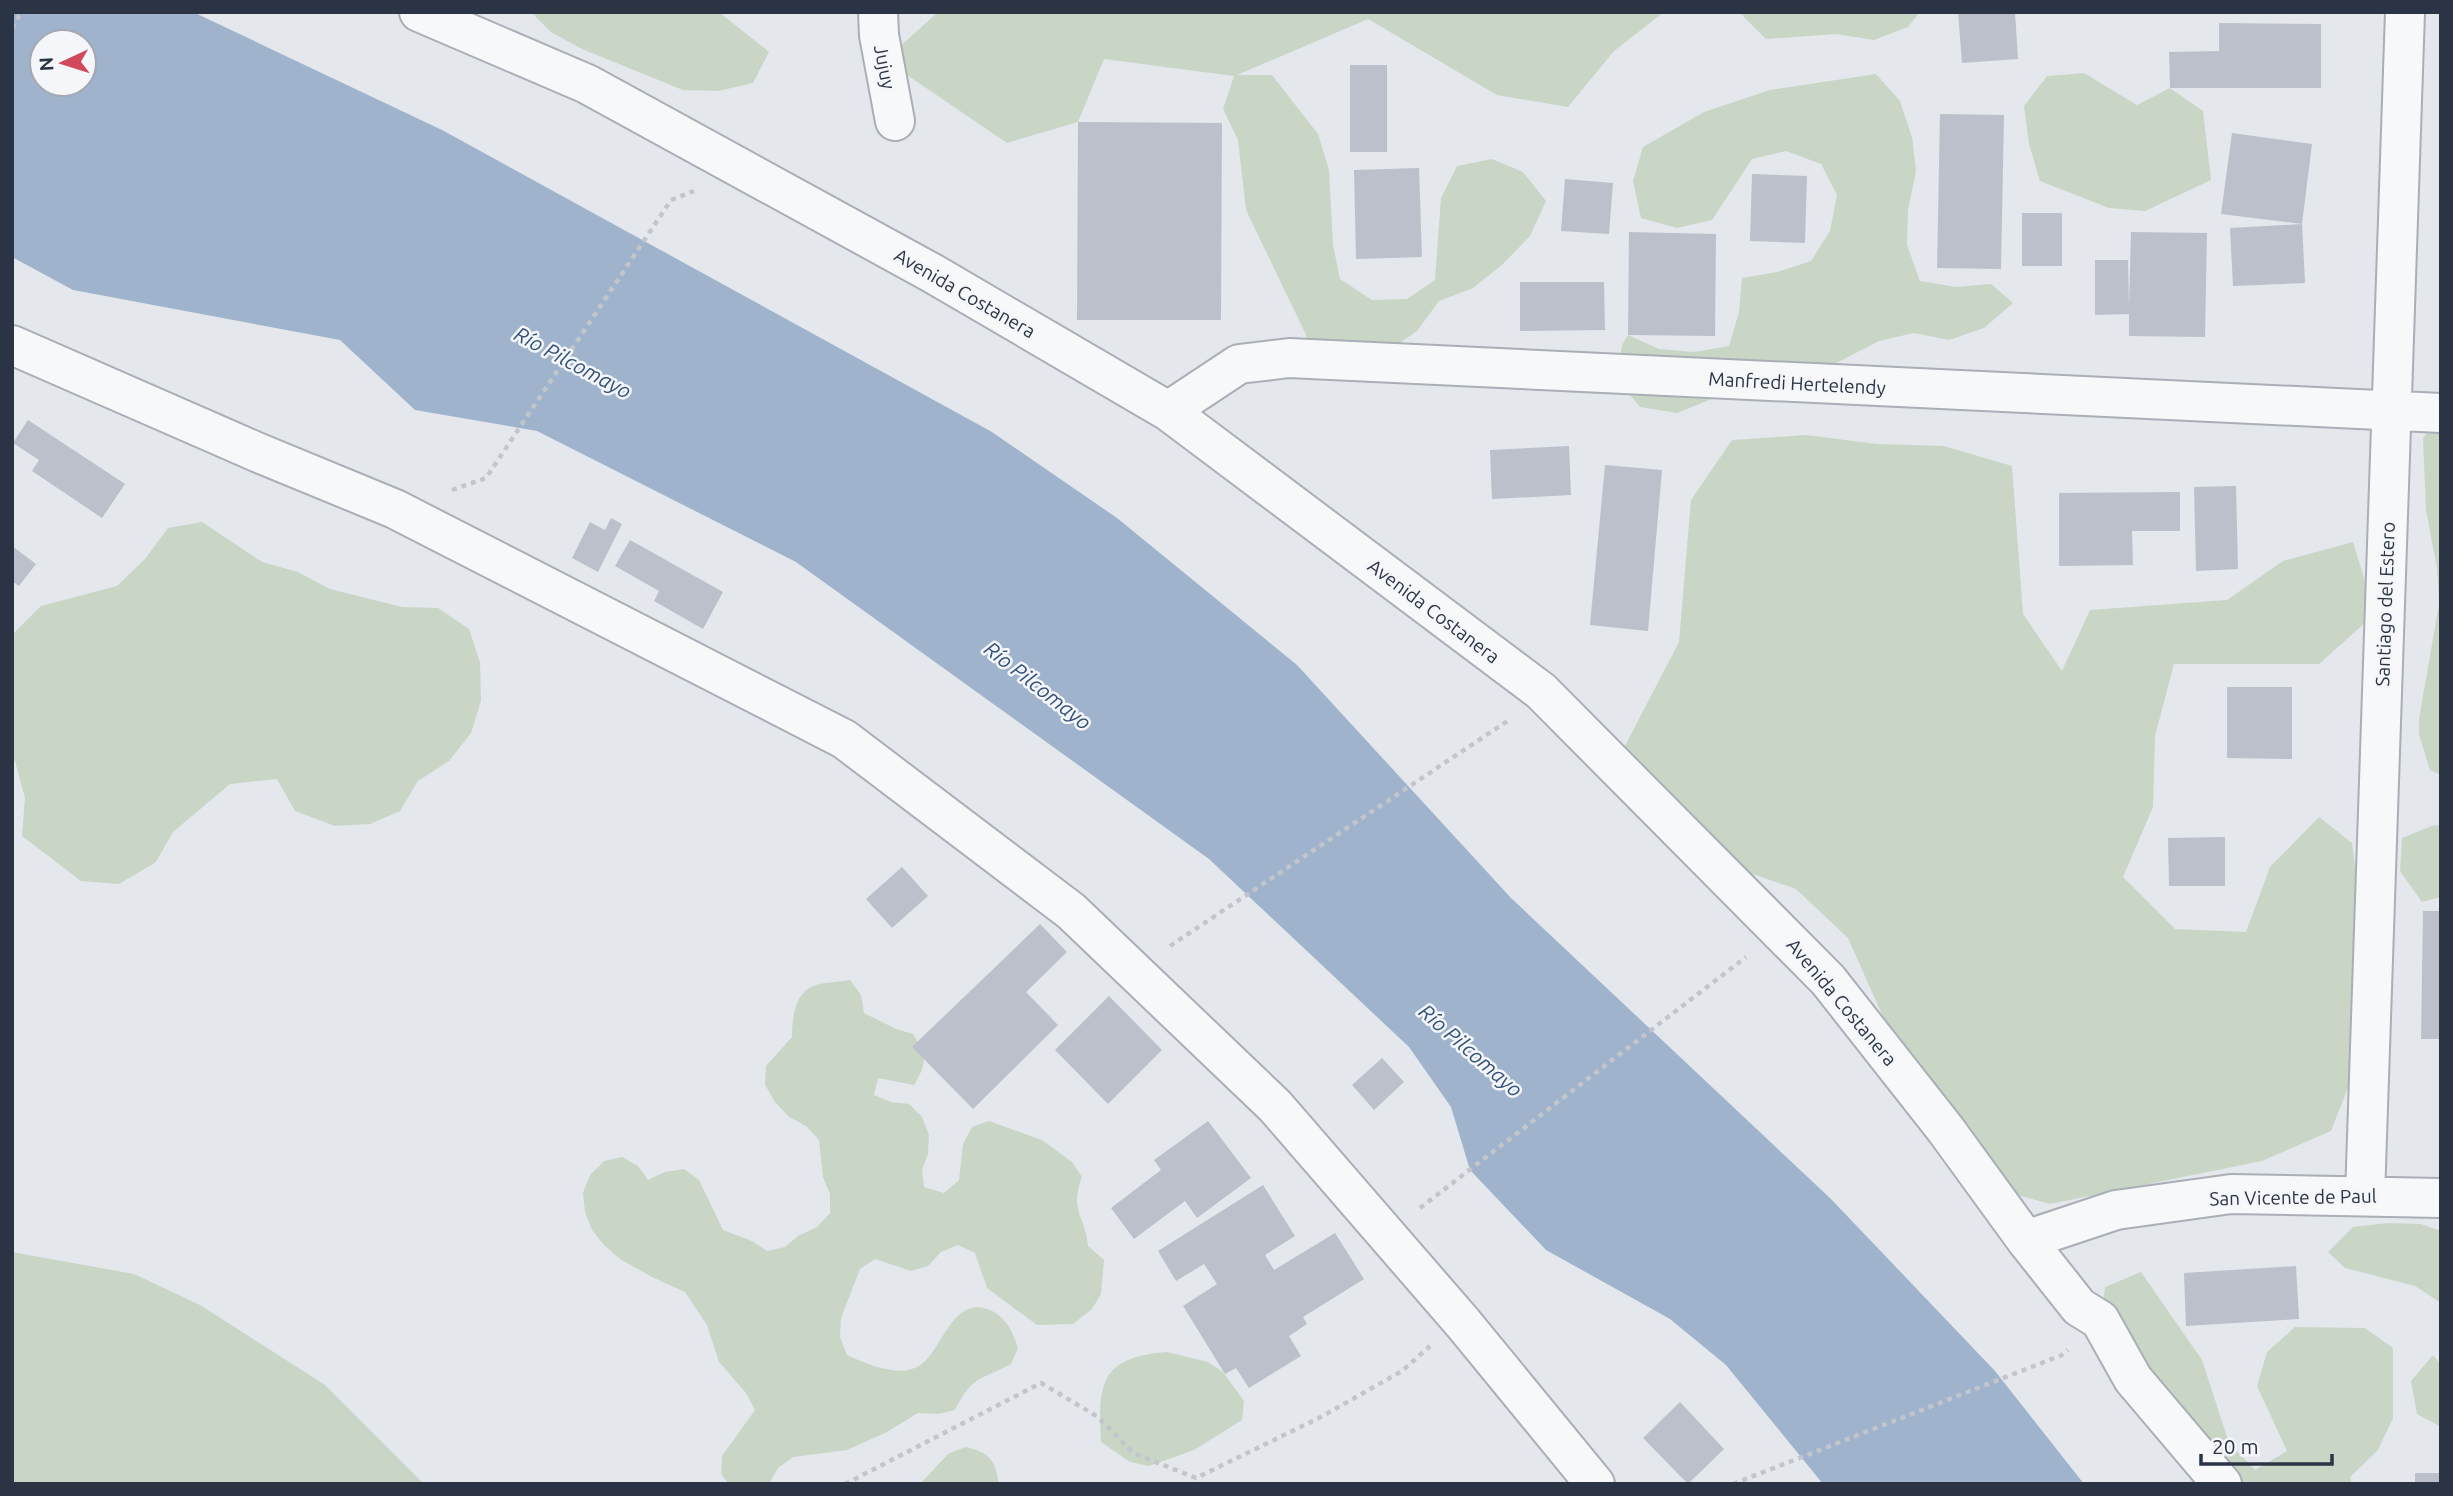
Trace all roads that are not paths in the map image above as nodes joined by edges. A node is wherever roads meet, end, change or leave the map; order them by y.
1 (419, 12) edge
2 (878, 12) edge
3 (2404, 12) edge
4 (895, 121) dead end
5 (12, 345) edge
6 (1168, 411) junction
7 (2391, 412) junction
8 (2441, 413) edge
9 (2365, 1196) junction
10 (2441, 1198) edge
11 (2026, 1240) junction
12 (1595, 1484) edge
13 (2222, 1484) edge

1 - 6 street, Avenida Costanera
2 - 4 street, Jujuy
3 - 7 street, Santiago del Estero
5 - 12 street
6 - 7 street, Manfredi Hertelendy
6 - 11 street, Avenida Costanera
7 - 8 street, Manfredi Hertelendy
7 - 9 street, Santiago del Estero
9 - 10 street, San Vicente de Paul
9 - 11 street, San Vicente de Paul
11 - 13 street, Avenida Costanera

